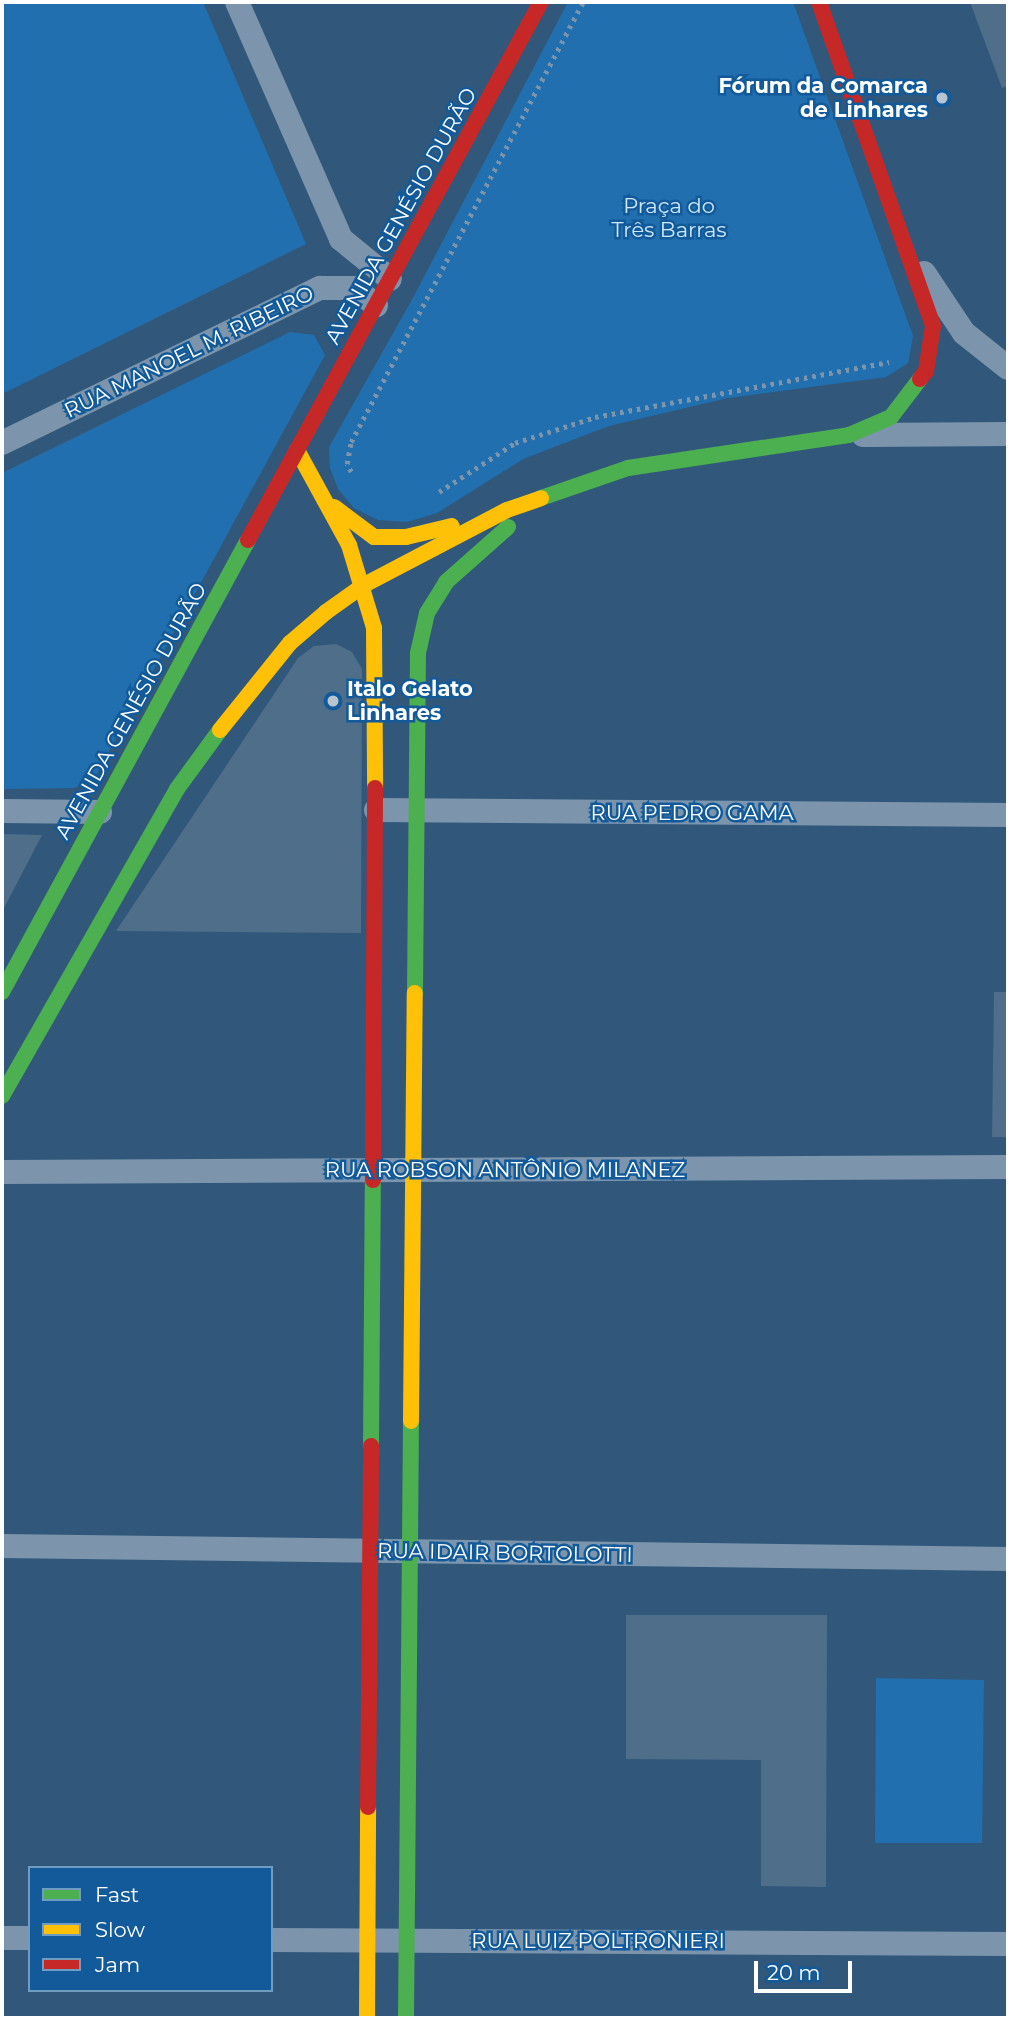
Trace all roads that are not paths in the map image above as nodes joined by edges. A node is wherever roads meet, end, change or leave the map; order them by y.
1 (237, 2) edge
2 (819, 2) edge
3 (538, 4) edge
4 (909, 250) junction
5 (390, 279) junction
6 (376, 305) junction
7 (1008, 368) edge
8 (1008, 433) edge
9 (849, 435) junction
10 (2, 443) edge
11 (297, 450) junction
12 (317, 490) junction
13 (549, 496) junction
14 (507, 510) junction
15 (364, 585) junction
16 (376, 810) junction
17 (2, 811) edge
18 (416, 811) junction
19 (100, 812) junction
20 (1008, 815) edge
21 (2, 992) edge
22 (2, 1096) edge
23 (1008, 1167) edge
24 (413, 1170) junction
25 (373, 1171) junction
26 (2, 1172) edge
27 (2, 1546) edge
28 (370, 1551) junction
29 (410, 1552) junction
30 (1008, 1559) edge
31 (2, 1938) edge
32 (28, 1938) edge
33 (273, 1940) edge
34 (368, 1940) junction
35 (407, 1940) junction
36 (1008, 1944) edge
37 (367, 2018) edge
38 (406, 2018) edge

1 - 5 street
2 - 4 main road
3 - 5 main road, AVENIDA GENÉSIO DURÃO
4 - 7 street
4 - 9 main road
5 - 6 main road, AVENIDA GENÉSIO DURÃO
6 - 10 street, RUA MANOEL M. RIBEIRO
6 - 11 main road, AVENIDA GENÉSIO DURÃO
8 - 9 street
9 - 13 main road
11 - 12 main road
11 - 19 main road, AVENIDA GENÉSIO DURÃO
12 - 14 main road
12 - 15 main road
13 - 14 main road
13 - 18 main road
14 - 15 main road
15 - 16 main road
15 - 22 main road
16 - 18 street, RUA PEDRO GAMA
16 - 25 main road
17 - 19 street
18 - 20 street, RUA PEDRO GAMA
18 - 24 main road
19 - 21 main road, AVENIDA GENÉSIO DURÃO
23 - 24 street, RUA ROBSON ANTÔNIO MILANEZ
24 - 25 street, RUA ROBSON ANTÔNIO MILANEZ
24 - 29 main road
25 - 26 street, RUA ROBSON ANTÔNIO MILANEZ
25 - 28 main road
27 - 28 street, RUA IDAIR BORTOLOTTI
28 - 29 street, RUA IDAIR BORTOLOTTI
28 - 34 main road
29 - 30 street, RUA IDAIR BORTOLOTTI
29 - 35 main road
31 - 32 street
33 - 34 street, RUA LUIZ POLTRONIERI
34 - 35 street, RUA LUIZ POLTRONIERI
34 - 37 main road
35 - 36 street, RUA LUIZ POLTRONIERI
35 - 38 main road

